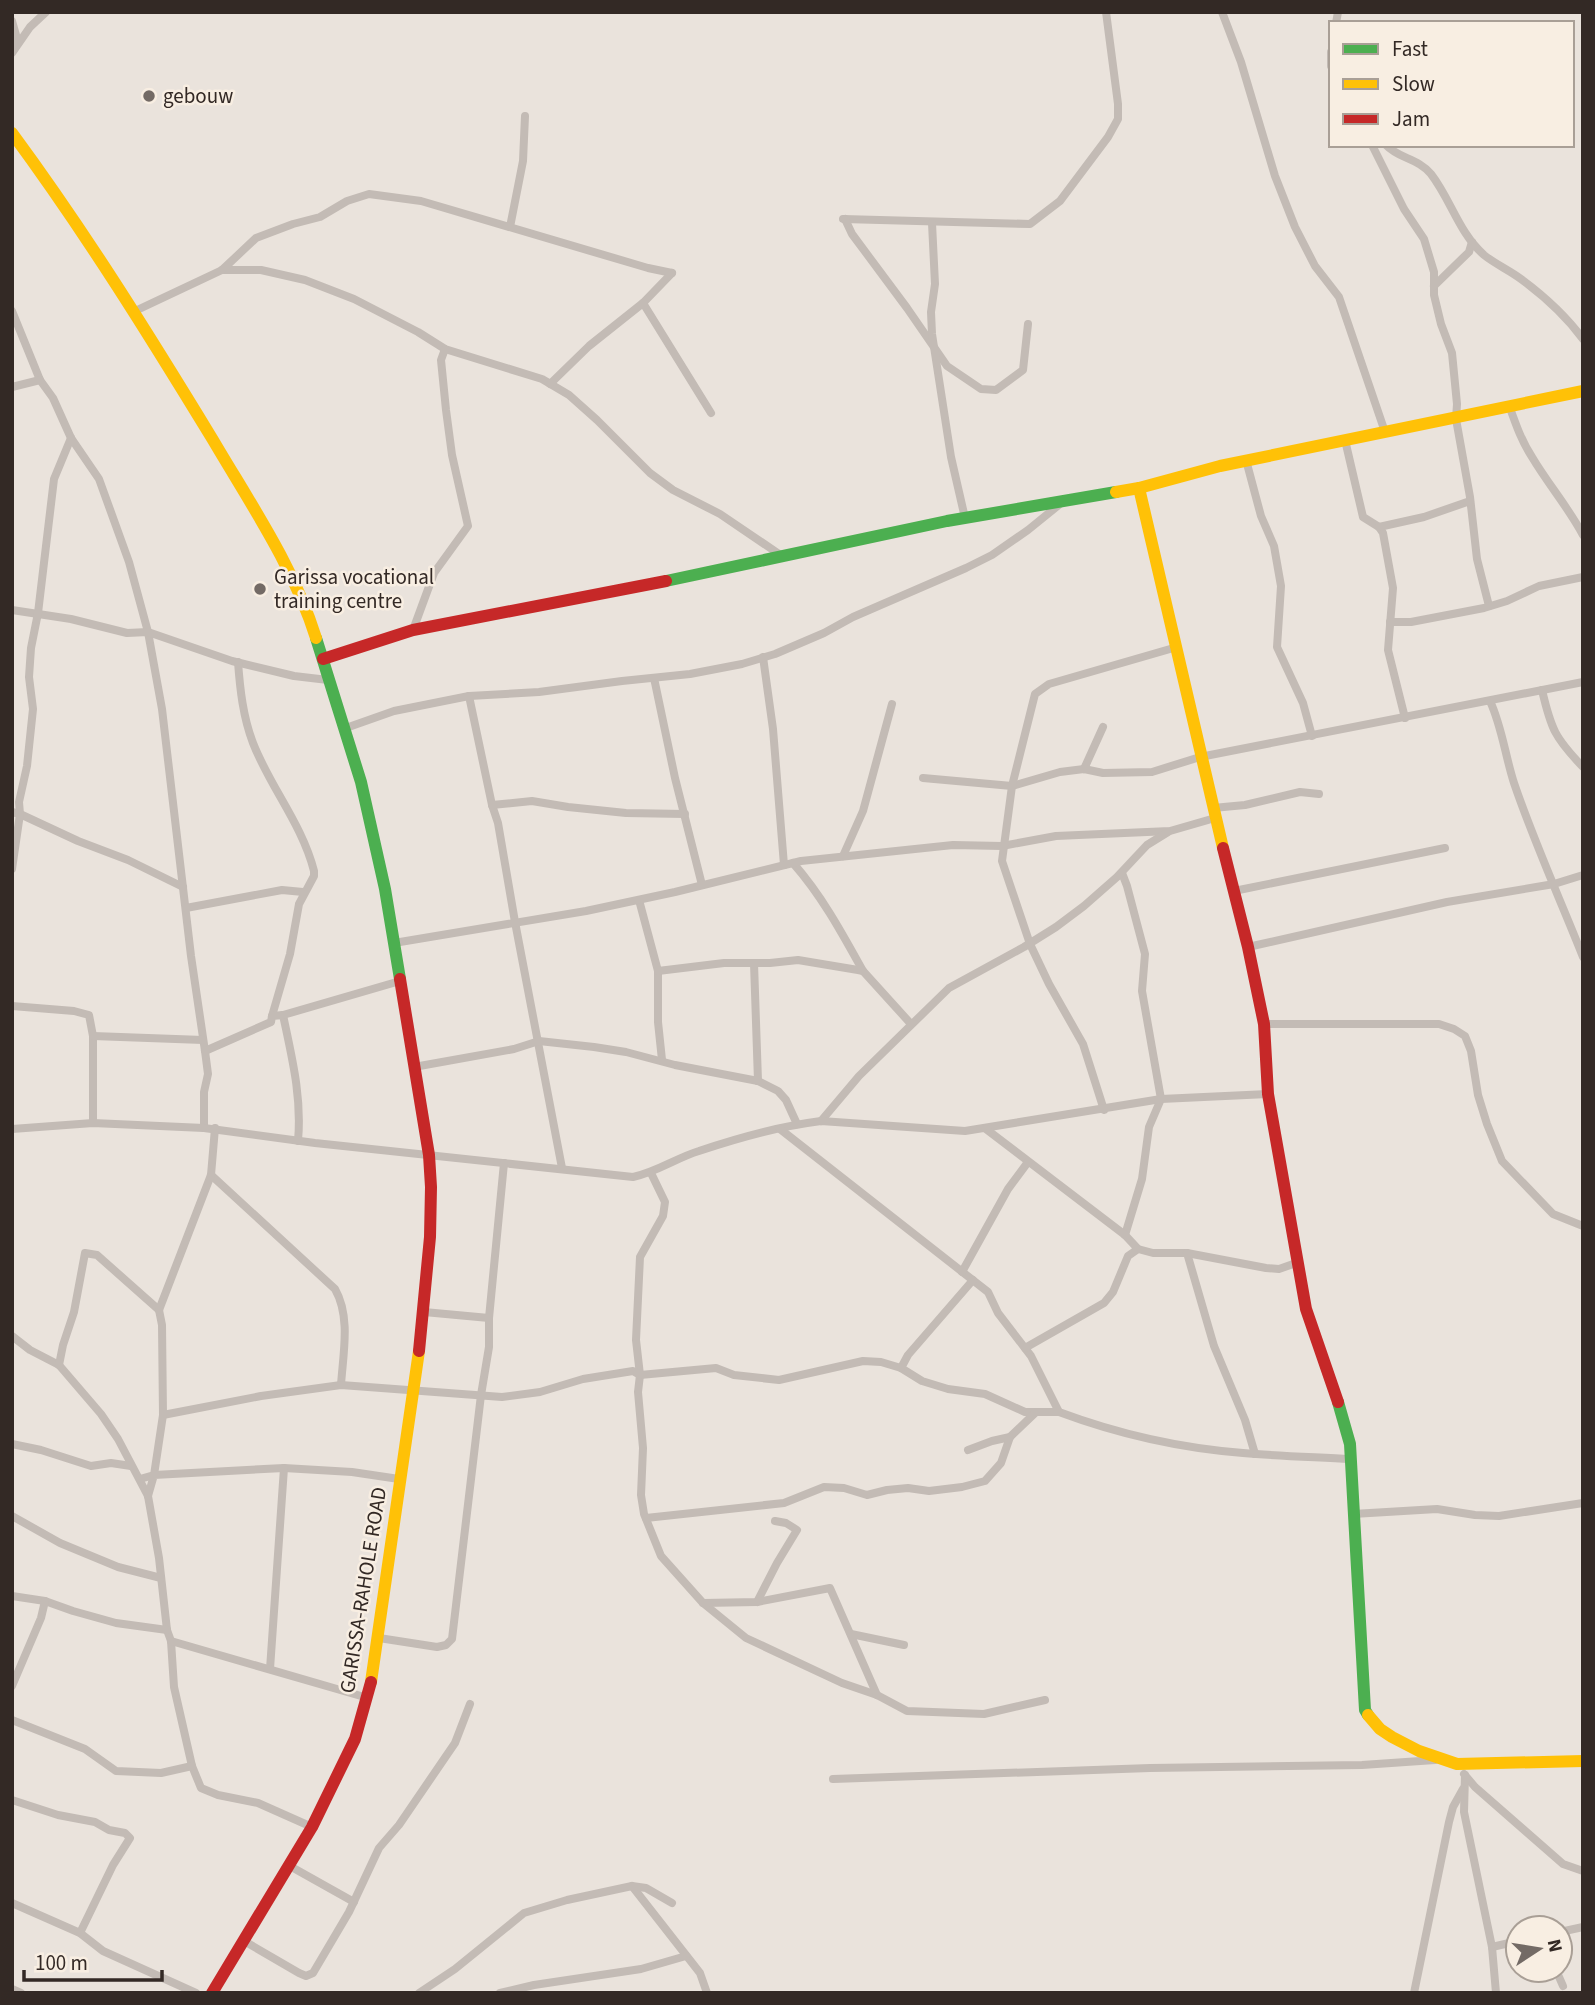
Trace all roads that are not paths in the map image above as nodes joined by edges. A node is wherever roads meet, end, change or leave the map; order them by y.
1 (46, 12) edge
2 (1106, 12) edge
3 (1222, 12) edge
4 (12, 21) edge
5 (18, 41) junction
6 (12, 53) edge
7 (525, 116) dead end
8 (12, 132) edge
9 (1373, 147) edge
10 (1388, 147) edge
11 (932, 223) junction
12 (510, 227) junction
13 (1472, 242) junction
14 (222, 270) junction
15 (1434, 286) junction
16 (643, 303) junction
17 (12, 310) edge
18 (135, 311) junction
19 (1028, 324) dead end
20 (1583, 339) edge
21 (934, 347) junction
22 (445, 349) junction
23 (40, 380) junction
24 (550, 384) junction
25 (12, 387) edge
26 (1583, 391) edge
27 (1510, 408) junction
28 (711, 413) dead end
29 (1456, 419) junction
30 (1385, 432) junction
31 (71, 438) junction
32 (1345, 440) junction
33 (1245, 460) junction
34 (1139, 488) junction
35 (1065, 500) junction
36 (1470, 501) junction
37 (965, 518) junction
38 (1379, 527) junction
39 (1583, 535) edge
40 (782, 556) junction
41 (1583, 577) edge
42 (1489, 606) junction
43 (12, 610) edge
44 (38, 613) junction
45 (1390, 622) junction
46 (413, 629) junction
47 (148, 632) junction
48 (1177, 646) junction
49 (763, 657) junction
50 (323, 659) junction
51 (238, 662) junction
52 (654, 678) junction
53 (328, 680) junction
54 (1583, 682) edge
55 (1542, 690) junction
56 (469, 696) junction
57 (1490, 701) junction
58 (892, 704) dead end
59 (1405, 718) junction
60 (1103, 727) dead end
61 (343, 729) junction
62 (1312, 736) junction
63 (1200, 757) junction
64 (1583, 767) edge
65 (1084, 769) junction
66 (923, 778) dead end
67 (1012, 786) junction
68 (1319, 794) dead end
69 (492, 805) junction
70 (16, 813) edge
71 (1214, 813) junction
72 (685, 814) junction
73 (1170, 831) junction
74 (1002, 846) junction
75 (1444, 848) dead end
76 (843, 856) junction
77 (789, 864) junction
78 (12, 869) edge
79 (1122, 873) junction
80 (1583, 875) edge
81 (1554, 884) junction
82 (702, 885) junction
83 (183, 887) junction
84 (1234, 891) junction
85 (303, 892) junction
86 (639, 900) junction
87 (186, 908) junction
88 (515, 922) junction
89 (394, 943) junction
90 (1030, 944) junction
91 (1248, 947) junction
92 (1583, 957) edge
93 (754, 963) junction
94 (658, 971) junction
95 (863, 971) junction
96 (400, 981) junction
97 (12, 1006) edge
98 (283, 1015) junction
99 (272, 1016) junction
100 (911, 1024) junction
101 (1264, 1024) junction
102 (93, 1036) junction
103 (203, 1040) junction
104 (539, 1041) junction
105 (205, 1051) junction
106 (662, 1060) junction
107 (414, 1067) junction
108 (758, 1081) junction
109 (1268, 1094) junction
110 (1161, 1099) junction
111 (1104, 1110) junction
112 (821, 1121) junction
113 (93, 1123) junction
114 (797, 1124) junction
115 (204, 1128) junction
116 (215, 1128) junction
117 (12, 1129) edge
118 (780, 1129) junction
119 (986, 1129) junction
120 (298, 1141) junction
121 (429, 1155) junction
122 (1028, 1162) junction
123 (504, 1163) junction
124 (562, 1168) junction
125 (650, 1173) junction
126 (211, 1175) junction
127 (1583, 1226) edge
128 (1125, 1235) junction
129 (1138, 1249) junction
130 (1187, 1253) junction
131 (1296, 1263) junction
132 (962, 1272) junction
133 (974, 1280) junction
134 (159, 1310) junction
135 (424, 1312) junction
136 (489, 1318) junction
137 (12, 1336) edge
138 (1025, 1348) junction
139 (59, 1365) junction
140 (901, 1368) junction
141 (640, 1376) junction
142 (341, 1385) junction
143 (413, 1389) junction
144 (481, 1395) junction
145 (1059, 1412) junction
146 (1035, 1413) junction
147 (163, 1415) junction
148 (1010, 1437) junction
149 (12, 1444) edge
150 (968, 1450) dead end
151 (1255, 1454) junction
152 (1350, 1459) junction
153 (131, 1466) junction
154 (284, 1468) junction
155 (155, 1475) junction
156 (140, 1479) junction
157 (399, 1479) junction
158 (148, 1496) junction
159 (1583, 1503) edge
160 (1353, 1514) junction
161 (12, 1516) edge
162 (646, 1518) junction
163 (775, 1521) dead end
164 (161, 1578) junction
165 (12, 1596) edge
166 (46, 1601) junction
167 (757, 1602) junction
168 (703, 1603) junction
169 (167, 1630) junction
170 (851, 1634) junction
171 (379, 1638) junction
172 (171, 1641) junction
173 (904, 1645) dead end
174 (270, 1669) junction
175 (12, 1686) edge
176 (877, 1695) junction
177 (368, 1698) junction
178 (1045, 1700) dead end
179 (470, 1704) dead end
180 (12, 1720) edge
181 (1441, 1759) junction
182 (1583, 1761) edge
183 (1457, 1764) junction
184 (192, 1766) junction
185 (1465, 1775) junction
186 (833, 1779) dead end
187 (1463, 1787) junction
188 (12, 1800) edge
189 (312, 1826) junction
190 (288, 1865) junction
191 (1583, 1871) edge
192 (632, 1886) junction
193 (354, 1902) junction
194 (12, 1903) edge
195 (672, 1903) dead end
196 (80, 1933) junction
197 (244, 1941) junction
198 (1504, 1944) edge
199 (1492, 1947) junction
200 (686, 1956) junction
201 (12, 1989) edge
202 (21, 1993) edge
203 (195, 1993) edge
204 (212, 1993) edge
205 (419, 1993) edge
206 (500, 1993) edge
207 (708, 1993) edge
208 (1414, 1993) edge
209 (1496, 1993) edge

1 - 5 street
2 - 11 street
3 - 30 street
4 - 5 street
5 - 6 street
7 - 12 street
8 - 18 street, GARISSA-RAHOLE ROAD
9 - 15 street
10 - 13 street
11 - 21 street
11 - 21 street
12 - 14 street
12 - 16 street
13 - 15 street
13 - 20 street
14 - 18 street
14 - 22 street
15 - 29 street
16 - 24 street
16 - 28 street
17 - 23 street
18 - 50 street, GARISSA-RAHOLE ROAD
19 - 21 street
21 - 37 street
22 - 24 street
22 - 46 street
23 - 25 street
23 - 31 street
24 - 40 street
26 - 27 street
27 - 29 street
27 - 39 street
29 - 30 street
29 - 36 street
30 - 32 street
31 - 44 street
31 - 47 street
32 - 33 street
32 - 38 street
33 - 34 street
33 - 62 street
34 - 35 street
34 - 48 street
35 - 37 street
35 - 49 street
36 - 38 street
36 - 42 street
37 - 40 street
38 - 45 street
40 - 46 street
41 - 42 street
42 - 45 street
43 - 44 street
44 - 47 street
44 - 70 street
45 - 59 street
46 - 50 street
47 - 51 street
47 - 83 street
48 - 63 street
48 - 67 street
49 - 52 street
49 - 77 street
50 - 53 street, GARISSA-RAHOLE ROAD
51 - 53 street
51 - 85 street
52 - 56 street
52 - 72 street
53 - 61 street, GARISSA-RAHOLE ROAD
54 - 55 street
55 - 57 street
55 - 64 street
56 - 61 street
56 - 69 street
57 - 59 street
57 - 81 street
58 - 76 street
59 - 62 street
60 - 65 street
61 - 89 street, GARISSA-RAHOLE ROAD
62 - 63 street
63 - 65 street
63 - 71 street
65 - 67 street
66 - 67 street
67 - 74 street
68 - 71 street
69 - 72 street
69 - 88 street
70 - 78 street
70 - 83 street
71 - 73 street
71 - 84 street
72 - 82 street
73 - 74 street
73 - 79 street
74 - 76 street
74 - 90 street
75 - 84 street
76 - 77 street
77 - 82 street
77 - 95 street
79 - 90 street
79 - 110 street
80 - 81 street
81 - 91 street
81 - 92 street
82 - 86 street
83 - 87 street
84 - 91 street
85 - 87 street
85 - 99 street
86 - 88 street
86 - 94 street
87 - 103 street
88 - 89 street
88 - 104 street
89 - 96 street, GARISSA-RAHOLE ROAD
90 - 100 street
90 - 111 street
91 - 101 street
93 - 94 street
93 - 95 street
93 - 108 street
94 - 106 street
95 - 100 street
96 - 98 street
96 - 107 street, GARISSA-RAHOLE ROAD
97 - 102 street
98 - 99 street
98 - 120 street
99 - 105 street
100 - 112 street
101 - 109 street
101 - 127 street
102 - 103 street
102 - 113 street
103 - 105 street
104 - 106 street
104 - 107 street
104 - 124 street
105 - 115 street
106 - 108 street
107 - 121 street, GARISSA-RAHOLE ROAD
108 - 114 street
109 - 110 street
109 - 131 street
110 - 111 street
110 - 128 street
111 - 119 street
112 - 114 street
112 - 119 street
113 - 115 street
113 - 117 street
114 - 118 street
115 - 116 street
116 - 120 street
116 - 126 street
118 - 125 street
118 - 132 street
119 - 122 street
120 - 121 street
121 - 123 street
121 - 135 street, GARISSA-RAHOLE ROAD
122 - 128 street
122 - 132 street
123 - 124 street
123 - 136 street
124 - 125 street
125 - 141 street
126 - 134 street
126 - 142 street
128 - 129 street
129 - 130 street
129 - 138 street
130 - 131 street
130 - 151 street
131 - 152 street
132 - 133 street
133 - 138 street
133 - 140 street
134 - 139 street
134 - 147 street
135 - 136 street
135 - 143 street, GARISSA-RAHOLE ROAD
136 - 144 street
137 - 139 street
138 - 145 street
139 - 153 street
140 - 141 street
140 - 146 street
141 - 144 street
141 - 162 street
142 - 143 street
142 - 147 street
143 - 144 street
143 - 157 street, GARISSA-RAHOLE ROAD
144 - 171 street
145 - 146 street
145 - 151 street
146 - 148 street
147 - 155 street
148 - 150 street
148 - 162 street
149 - 153 street
151 - 152 street
152 - 160 street
153 - 156 street
154 - 155 street
154 - 157 street
154 - 174 street
155 - 156 street
155 - 158 street
156 - 158 street
157 - 171 street, GARISSA-RAHOLE ROAD
158 - 164 street
159 - 160 street
160 - 181 street
161 - 164 street
162 - 168 street
163 - 167 street
164 - 169 street
165 - 166 street
166 - 169 street
166 - 175 street
167 - 168 street
167 - 170 street
168 - 176 street
169 - 172 street
170 - 173 street
170 - 176 street
171 - 177 street, GARISSA-RAHOLE ROAD
172 - 174 street
172 - 184 street
174 - 177 street
176 - 178 street
177 - 189 street, GARISSA-RAHOLE ROAD
179 - 193 street
180 - 184 street
181 - 183 street
181 - 186 street
182 - 183 street
183 - 185 street
184 - 189 street
185 - 187 street
185 - 191 street
187 - 199 street
187 - 208 street
188 - 196 street
189 - 190 street, GARISSA-RAHOLE ROAD
190 - 193 street
190 - 197 street, GARISSA-RAHOLE ROAD
192 - 195 street
192 - 200 street
192 - 205 street
193 - 197 street
194 - 196 street
196 - 203 street
197 - 204 street, GARISSA-RAHOLE ROAD
198 - 199 street
199 - 209 street
200 - 206 street
200 - 207 street
201 - 202 street

